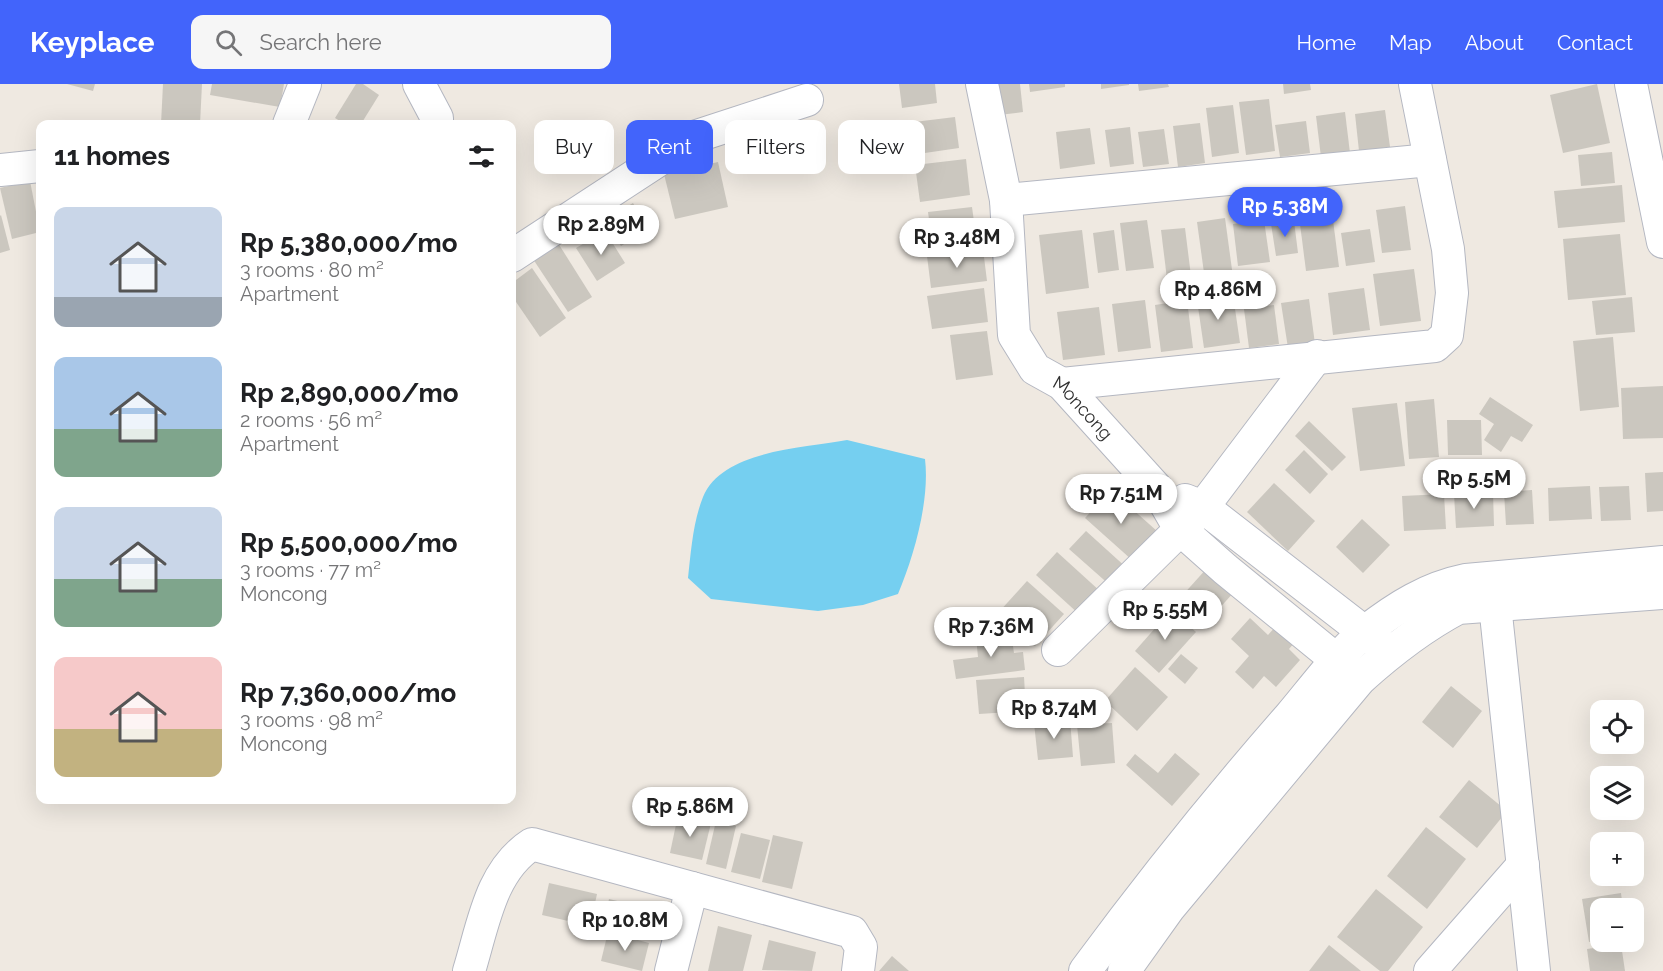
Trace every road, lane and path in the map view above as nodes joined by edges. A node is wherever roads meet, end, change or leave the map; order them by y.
1 (305, 84) edge
2 (419, 84) edge
3 (982, 84) edge
4 (1414, 84) edge
5 (1631, 84) edge
6 (807, 100) dead end
7 (291, 120) edge
8 (437, 120) edge
9 (1430, 160) junction
10 (36, 166) edge
11 (0, 170) edge
12 (1006, 200) junction
13 (1663, 242) edge
14 (516, 253) edge
15 (1317, 356) junction
16 (1062, 384) junction
17 (1157, 489) junction
18 (1203, 507) junction
19 (1180, 528) junction
20 (1663, 562) edge
21 (1663, 593) edge
22 (1495, 604) junction
23 (1364, 632) junction
24 (1058, 650) dead end
25 (1390, 652) junction
26 (1349, 670) junction
27 (1523, 866) junction
28 (692, 888) junction
29 (469, 971) edge
30 (671, 971) edge
31 (858, 971) edge
32 (1086, 971) edge
33 (1124, 971) edge
34 (1430, 971) edge
35 (1534, 971) edge

1 - 7 street
2 - 8 street
3 - 12 street, Moncong
4 - 9 street
5 - 13 street
6 - 14 street
9 - 12 street
9 - 15 street
10 - 11 street
12 - 16 street, Moncong
15 - 16 street
15 - 18 street
16 - 17 street, Moncong
17 - 18 street
17 - 19 street, Moncong
18 - 19 street
18 - 23 street
19 - 24 street
19 - 26 street, Moncong
20 - 23 street
21 - 22 street
22 - 25 street
22 - 27 street
23 - 25 street
23 - 26 street
25 - 26 street
26 - 32 street
26 - 33 street
27 - 34 street
27 - 35 street
28 - 29 street
28 - 30 street
28 - 31 street

